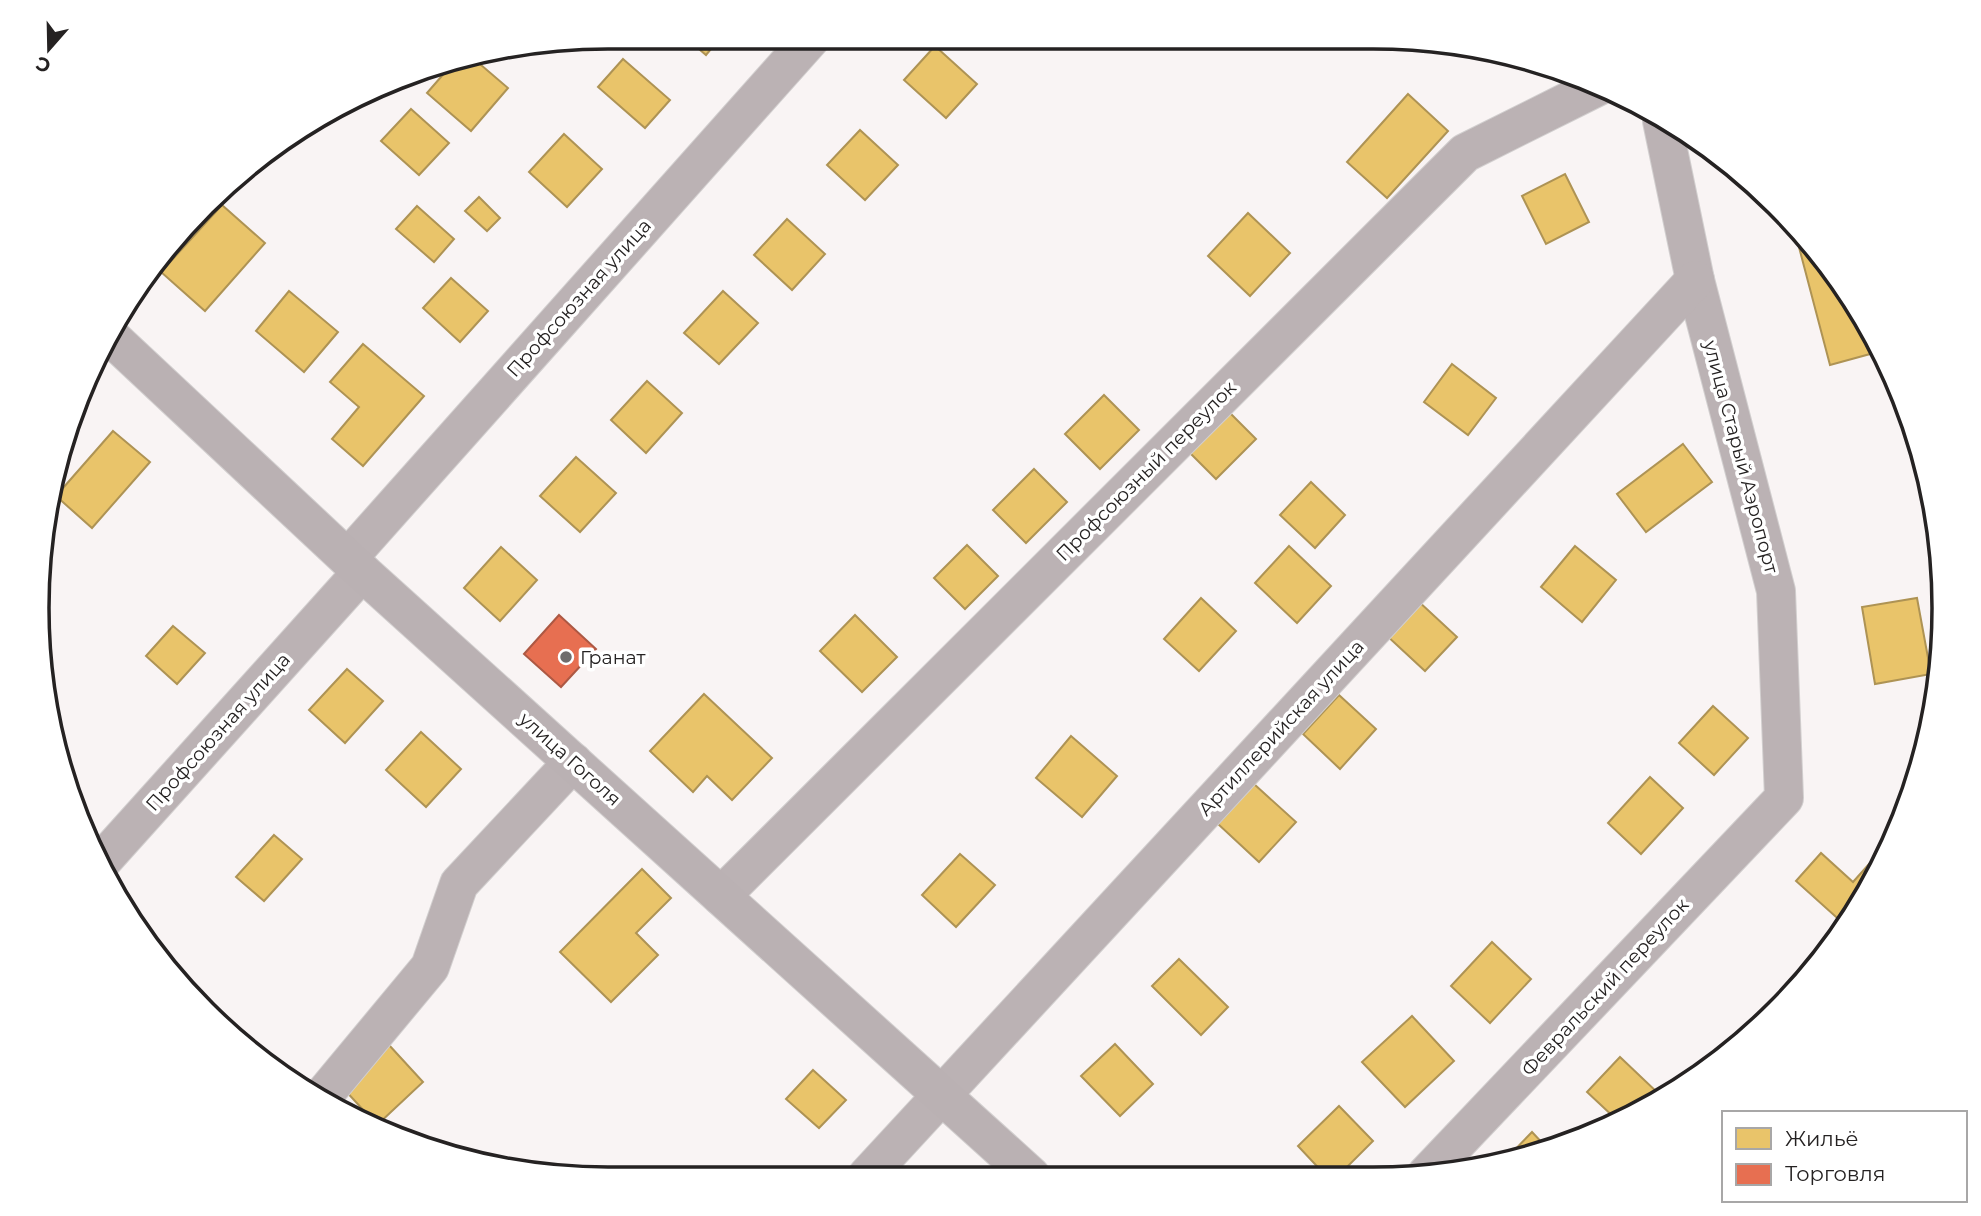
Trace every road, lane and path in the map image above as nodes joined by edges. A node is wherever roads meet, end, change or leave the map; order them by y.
1 (801, 49) edge
2 (1587, 92) edge
3 (1664, 131) edge
4 (1695, 280) junction
5 (117, 342) edge
6 (355, 565) junction
7 (573, 762) junction
8 (1784, 798) joint
9 (107, 855) edge
10 (721, 896) junction
11 (327, 1091) edge
12 (941, 1094) junction
13 (1437, 1163) edge
14 (875, 1167) edge
15 (1020, 1167) edge

1 - 6 street, Профсоюзная улица
2 - 10 street, Профсоюзный переулок
3 - 4 street, улица Старый Аэропорт
4 - 8 street, улица Старый Аэропорт
4 - 12 street, Артиллерийская улица
5 - 6 main road, улица Гоголя
6 - 7 main road, улица Гоголя
6 - 9 street, Профсоюзная улица
7 - 10 main road, улица Гоголя
7 - 11 street
8 - 13 street, Февральский переулок
10 - 12 main road, улица Гоголя
12 - 14 street, Артиллерийская улица
12 - 15 main road, улица Гоголя

